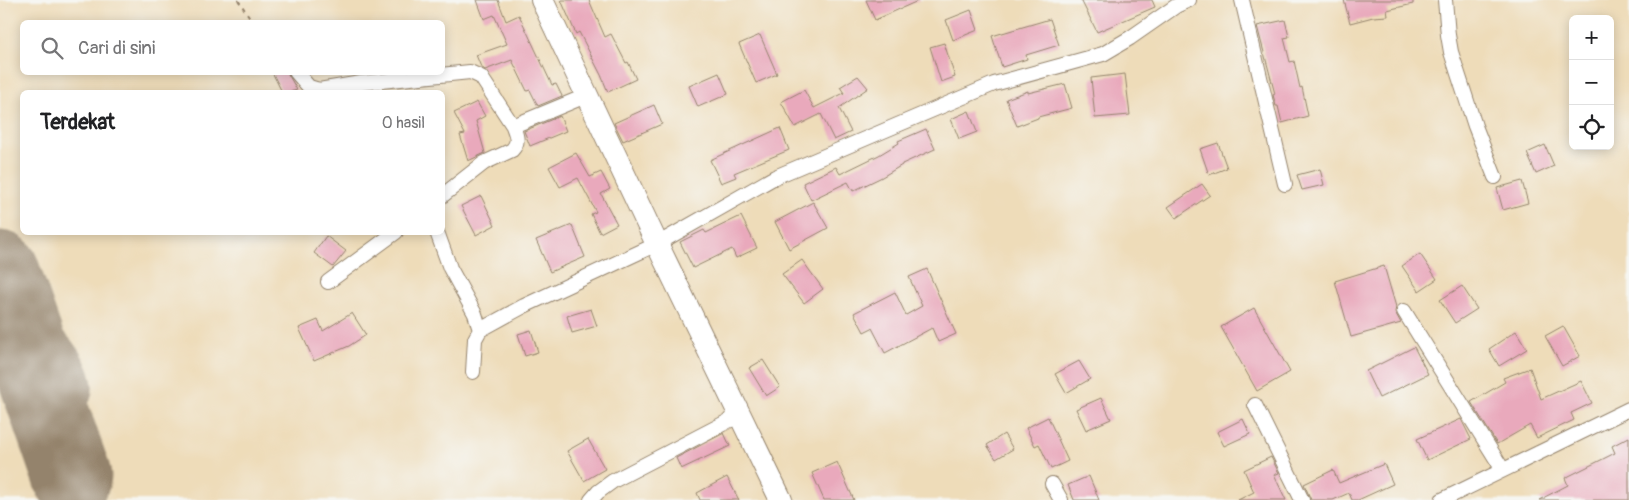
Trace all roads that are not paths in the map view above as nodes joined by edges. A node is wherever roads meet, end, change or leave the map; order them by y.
1 (542, 0) edge
2 (1189, 0) edge
3 (1242, 0) edge
4 (1445, 0) edge
5 (445, 74) edge
6 (299, 75) edge
7 (437, 75) edge
8 (319, 90) edge
9 (319, 90) edge
10 (588, 95) junction
11 (513, 126) junction
12 (1495, 177) dead end
13 (1286, 184) dead end
14 (445, 194) edge
15 (392, 235) edge
16 (438, 235) edge
17 (656, 244) junction
18 (328, 282) dead end
19 (1404, 311) dead end
20 (480, 330) junction
21 (473, 372) dead end
22 (1255, 405) dead end
23 (1629, 409) edge
24 (740, 415) junction
25 (1503, 470) junction
26 (1052, 484) dead end
27 (591, 500) edge
28 (780, 500) edge
29 (1061, 500) edge
30 (1302, 500) edge
31 (1442, 500) edge

1 - 10 highway
2 - 17 street
3 - 13 street
4 - 12 street
5 - 11 street
6 - 8 street
7 - 9 street
10 - 11 street
10 - 17 highway
11 - 14 street
15 - 18 street
16 - 20 street
17 - 20 street
17 - 24 highway
19 - 25 street
20 - 21 street
22 - 30 street
23 - 25 street
24 - 27 street
24 - 28 highway
25 - 31 street
26 - 29 street

